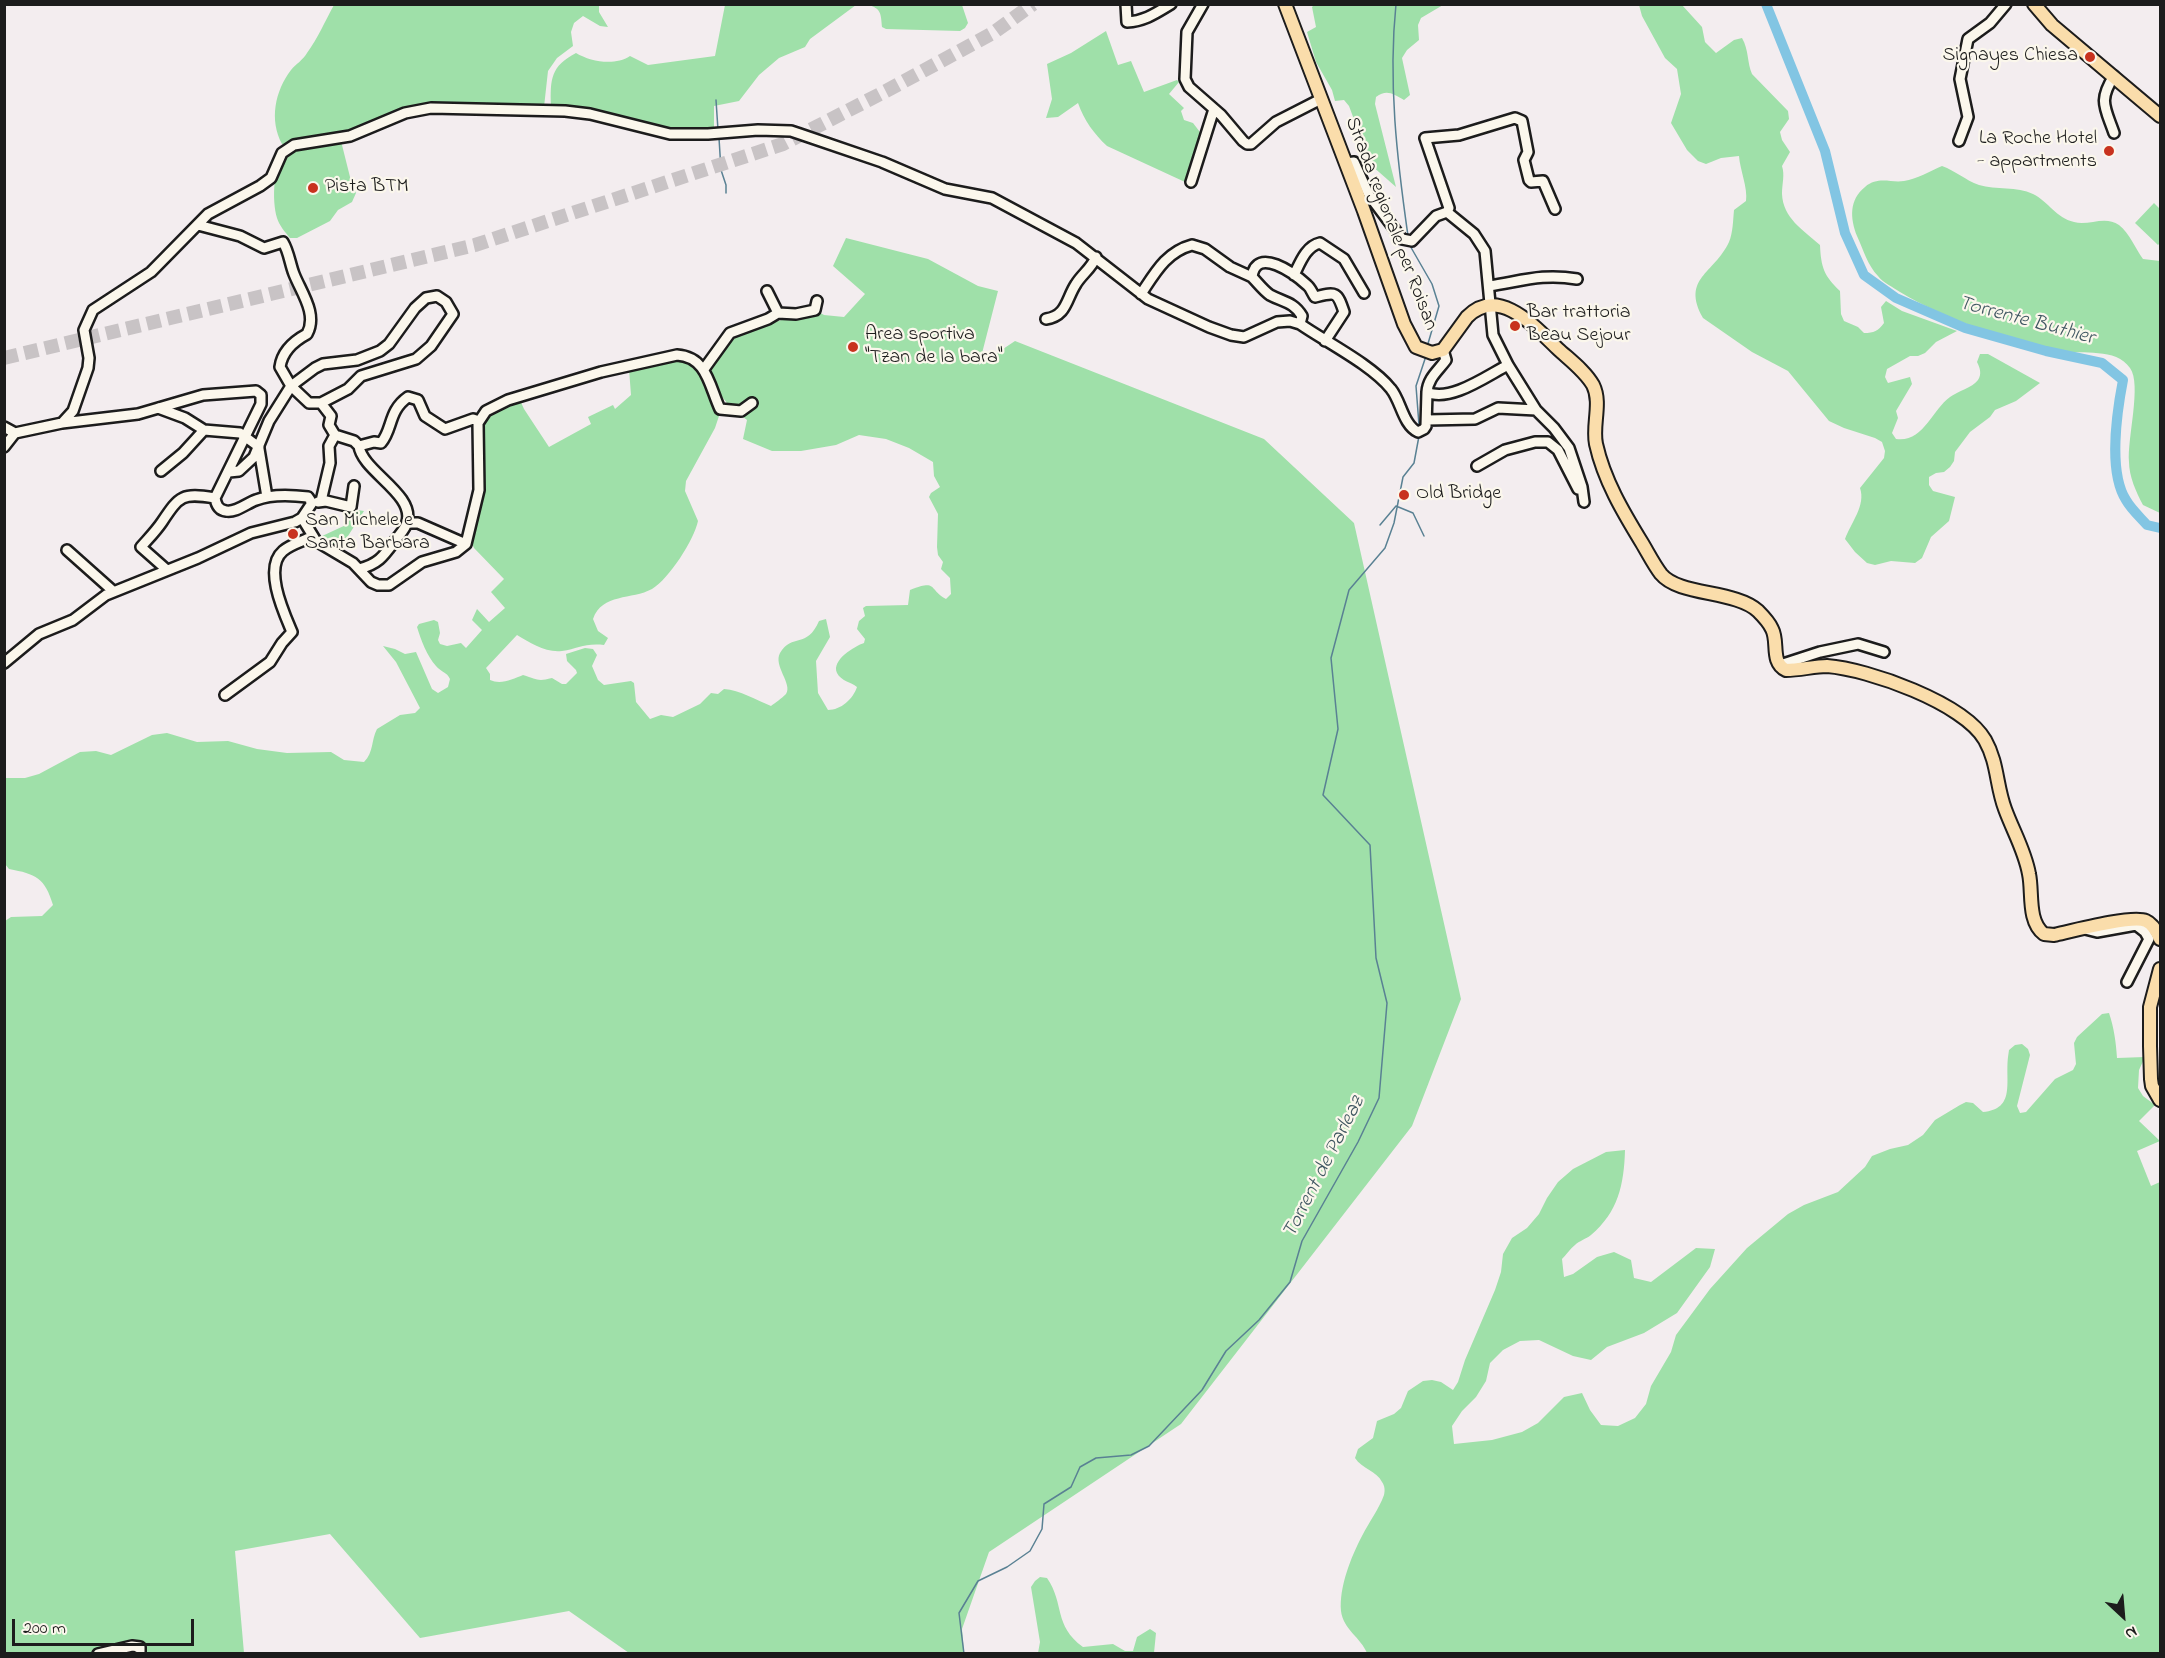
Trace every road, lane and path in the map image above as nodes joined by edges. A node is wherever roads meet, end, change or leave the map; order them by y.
1 (1126, 4) edge
2 (1171, 4) edge
3 (1203, 4) edge
4 (1286, 4) edge
5 (2006, 4) edge
6 (2034, 4) edge
7 (2114, 76) junction
8 (1321, 99) junction
9 (1214, 109) junction
10 (2160, 116) edge
11 (2114, 133) dead end
12 (1959, 141) dead end
13 (1346, 163) junction
14 (1191, 182) dead end
15 (1555, 209) dead end
16 (1447, 212) junction
17 (198, 225) junction
18 (1096, 257) junction
19 (1294, 275) junction
20 (1252, 277) junction
21 (1577, 279) dead end
22 (1489, 286) junction
23 (767, 291) dead end
24 (1139, 292) junction
25 (1364, 293) dead end
26 (817, 301) dead end
27 (1491, 306) junction
28 (778, 313) junction
29 (1046, 319) dead end
30 (1300, 324) junction
31 (1325, 341) junction
32 (1443, 350) junction
33 (1508, 365) junction
34 (704, 369) junction
35 (291, 386) junction
36 (1427, 392) junction
37 (321, 403) junction
38 (752, 403) dead end
39 (158, 408) junction
40 (1536, 410) junction
41 (479, 420) junction
42 (1427, 420) junction
43 (62, 423) junction
44 (4, 427) edge
45 (204, 430) junction
46 (15, 433) junction
47 (335, 435) junction
48 (245, 437) junction
49 (359, 446) junction
50 (4, 447) edge
51 (259, 447) junction
52 (1477, 466) dead end
53 (161, 471) dead end
54 (229, 472) junction
55 (354, 486) dead end
56 (215, 498) junction
57 (267, 498) junction
58 (316, 502) junction
59 (302, 518) junction
60 (407, 523) junction
61 (313, 536) junction
62 (466, 544) junction
63 (67, 550) dead end
64 (359, 569) junction
65 (167, 570) junction
66 (114, 591) junction
67 (1884, 652) dead end
68 (4, 663) edge
69 (1780, 665) junction
70 (225, 695) dead end
71 (2084, 928) junction
72 (2160, 939) edge
73 (2160, 969) edge
74 (2127, 982) dead end
75 (2160, 1100) edge
76 (98, 1653) edge
77 (140, 1653) edge

1 - 2 street
3 - 9 street
4 - 8 main road, Strada regionale per Roisan
5 - 12 street
6 - 7 main road
7 - 10 main road
7 - 11 street
8 - 9 street
8 - 13 main road, Strada regionale per Roisan
9 - 14 street
13 - 16 street
13 - 32 main road, Strada regionale per Roisan
15 - 16 street
16 - 22 street
17 - 18 street
17 - 35 street
17 - 43 street
18 - 24 street
18 - 29 street
19 - 20 street
19 - 25 street
19 - 31 street
20 - 24 street
20 - 30 street
21 - 22 street
22 - 27 street
23 - 28 street
24 - 30 street
26 - 28 street
27 - 32 main road, Strada regionale per Roisan
27 - 33 street
27 - 69 main road
28 - 34 street
30 - 31 street
31 - 42 street
32 - 36 street
33 - 36 street
33 - 40 street
34 - 38 street
34 - 41 street
35 - 37 street
35 - 37 street
35 - 51 street
36 - 42 street
37 - 47 street
39 - 43 street
39 - 45 street
39 - 48 street
40 - 42 street
40 - 52 street
41 - 49 street
41 - 62 street
43 - 46 street
44 - 46 street
45 - 48 street
45 - 53 street
46 - 50 street
47 - 49 street
47 - 58 street
48 - 51 street
48 - 54 street
49 - 60 street
51 - 54 street
51 - 57 street
54 - 56 street
55 - 58 street
56 - 57 street
56 - 65 street
57 - 58 street
58 - 59 street
59 - 61 street
59 - 65 street
60 - 62 street
60 - 64 street
61 - 64 street
61 - 70 street
62 - 64 street
63 - 66 street
65 - 66 street
66 - 68 street
67 - 69 street
69 - 71 main road
71 - 72 main road
71 - 74 street
73 - 75 main road
76 - 77 street

